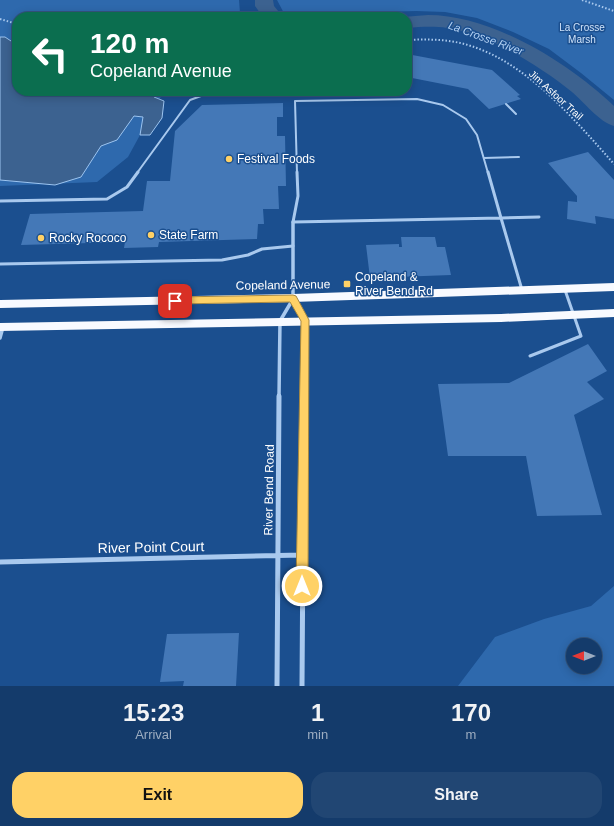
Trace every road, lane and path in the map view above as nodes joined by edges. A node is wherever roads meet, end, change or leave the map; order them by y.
1 (582, 0) edge
2 (614, 11) edge
3 (0, 19) edge
4 (12, 23) edge
5 (412, 40) edge
6 (293, 96) joint
7 (295, 101) junction
8 (506, 104) dead end
9 (516, 114) dead end
10 (519, 157) dead end
11 (484, 158) junction
12 (614, 164) edge
13 (1, 202) edge
14 (0, 206) edge
15 (501, 217) junction
16 (539, 217) dead end
17 (293, 222) junction
18 (293, 246) junction
19 (0, 264) edge
20 (614, 287) edge
21 (564, 288) junction
22 (522, 290) junction
23 (293, 298) junction
24 (0, 304) edge
25 (614, 313) edge
26 (573, 314) junction
27 (305, 320) junction
28 (280, 321) junction
29 (2, 327) edge
30 (0, 338) edge
31 (530, 356) dead end
32 (302, 555) junction
33 (278, 556) junction
34 (0, 562) edge
35 (277, 686) edge
36 (302, 686) edge

1 - 2 path
3 - 4 path
5 - 12 path, Jim Asfoor Trail
6 - 7 lane
6 - 13 lane
7 - 11 lane
7 - 17 lane
8 - 9 lane
10 - 11 lane
11 - 15 lane
13 - 14 lane
15 - 16 lane
15 - 17 lane
15 - 22 lane
17 - 18 street, River Bend Road
18 - 19 lane
18 - 23 street, River Bend Road
20 - 21 highway, Copeland Avenue
21 - 22 highway, Copeland Avenue
21 - 26 lane
22 - 23 highway, Copeland Avenue
23 - 24 highway, Copeland Avenue
23 - 27 street, River Bend Road
23 - 28 street, River Bend Road
25 - 26 highway
26 - 27 highway
26 - 31 lane
27 - 28 highway
27 - 32 street, River Bend Road
28 - 29 highway
28 - 33 street, River Bend Road
29 - 30 street
32 - 33 street, River Point Court
32 - 36 street, River Bend Road
33 - 34 street, River Point Court
33 - 35 street, River Bend Road

